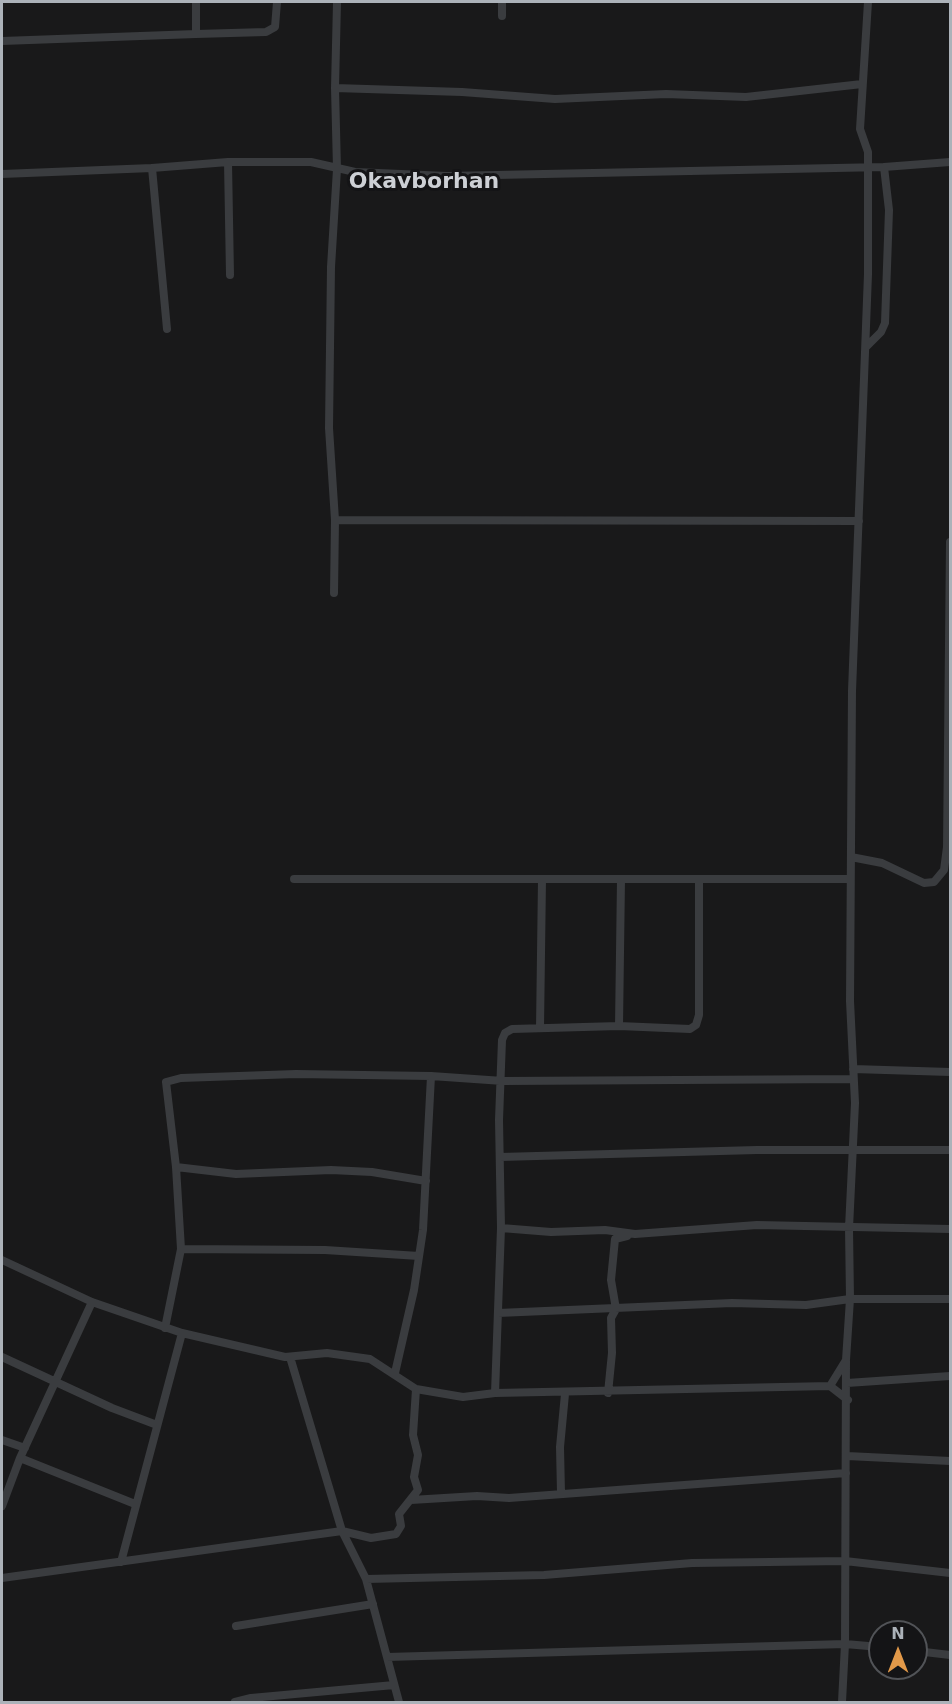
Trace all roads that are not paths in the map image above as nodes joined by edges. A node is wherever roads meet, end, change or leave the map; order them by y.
1 (196, 2) edge
2 (277, 2) edge
3 (337, 2) edge
4 (502, 2) edge
5 (868, 2) edge
6 (502, 16) dead end
7 (196, 34) junction
8 (2, 41) edge
9 (862, 84) junction
10 (335, 88) junction
11 (228, 162) junction
12 (951, 162) edge
13 (868, 166) junction
14 (884, 166) junction
15 (152, 168) junction
16 (337, 169) junction
17 (2, 174) edge
18 (230, 275) dead end
19 (166, 329) dead end
20 (866, 346) junction
21 (334, 520) junction
22 (859, 521) junction
23 (951, 542) edge
24 (950, 572) edge
25 (334, 593) dead end
26 (950, 676) edge
27 (851, 857) junction
28 (294, 879) dead end
29 (542, 879) junction
30 (621, 879) junction
31 (699, 879) junction
32 (850, 879) junction
33 (619, 1026) junction
34 (540, 1028) junction
35 (853, 1069) junction
36 (951, 1072) edge
37 (431, 1076) junction
38 (854, 1079) junction
39 (502, 1081) junction
40 (852, 1149) junction
41 (951, 1150) edge
42 (500, 1157) junction
43 (176, 1167) junction
44 (426, 1181) junction
45 (501, 1228) junction
46 (849, 1228) junction
47 (741, 1229) dead end
48 (951, 1229) edge
49 (181, 1249) junction
50 (419, 1256) junction
51 (2, 1260) edge
52 (850, 1299) junction
53 (951, 1299) edge
54 (92, 1302) junction
55 (616, 1309) junction
56 (498, 1313) junction
57 (165, 1328) junction
58 (182, 1334) junction
59 (2, 1357) edge
60 (290, 1357) junction
61 (846, 1360) junction
62 (395, 1373) junction
63 (951, 1376) edge
64 (56, 1383) junction
65 (847, 1383) junction
66 (830, 1386) junction
67 (416, 1389) junction
68 (495, 1393) junction
69 (608, 1393) junction
70 (565, 1394) junction
71 (848, 1400) junction
72 (157, 1425) junction
73 (2, 1440) edge
74 (25, 1448) junction
75 (847, 1456) junction
76 (20, 1458) junction
77 (951, 1461) edge
78 (846, 1473) junction
79 (561, 1493) junction
80 (411, 1500) junction
81 (135, 1504) junction
82 (2, 1506) edge
83 (342, 1531) junction
84 (845, 1561) junction
85 (121, 1562) junction
86 (951, 1573) edge
87 (2, 1578) edge
88 (366, 1579) junction
89 (373, 1604) junction
90 (236, 1626) dead end
91 (845, 1644) junction
92 (868, 1646) edge
93 (928, 1652) edge
94 (951, 1655) edge
95 (387, 1657) junction
96 (394, 1685) junction
97 (306, 1694) junction
98 (235, 1702) edge
99 (308, 1702) edge
100 (399, 1702) edge
101 (842, 1702) edge

1 - 7 street
2 - 7 street
3 - 10 street
4 - 6 street
5 - 9 street
7 - 8 street
9 - 10 street
9 - 13 street
10 - 16 street
11 - 15 street
11 - 16 street
11 - 18 street
12 - 14 street
13 - 14 street
13 - 16 street
13 - 20 street
14 - 20 street
15 - 17 street
15 - 19 street
16 - 21 street
20 - 22 street
21 - 22 street
21 - 25 street
22 - 27 street
23 - 24 street
24 - 26 street
26 - 27 street
27 - 32 street
28 - 29 street
29 - 30 street
29 - 34 street
30 - 31 street
30 - 33 street
31 - 32 street
31 - 33 street
32 - 35 street
33 - 34 street
34 - 39 street
35 - 36 street
35 - 38 street
37 - 39 street
37 - 43 street
37 - 44 street
38 - 39 street
38 - 40 street
39 - 42 street
40 - 41 street
40 - 42 street
40 - 46 street
42 - 45 street
43 - 44 street
43 - 49 street
44 - 50 street
45 - 46 street
45 - 56 street
46 - 48 street
46 - 52 street
47 - 55 street
49 - 50 street
49 - 57 street
50 - 62 street
51 - 54 street
52 - 53 street
52 - 55 street
52 - 61 street
54 - 57 street
54 - 64 street
55 - 56 street
55 - 69 street
56 - 68 street
57 - 58 street
58 - 60 street
58 - 72 street
59 - 64 street
60 - 62 street
60 - 83 street
61 - 65 street
61 - 66 street
62 - 67 street
63 - 65 street
64 - 72 street
64 - 74 street
65 - 71 street
66 - 69 street
66 - 71 street
67 - 68 street
67 - 80 street
68 - 70 street
69 - 70 street
70 - 79 street
71 - 75 street
72 - 81 street
73 - 74 street
74 - 76 street
75 - 77 street
75 - 78 street
76 - 81 street
76 - 82 street
78 - 79 street
78 - 84 street
79 - 80 street
80 - 83 street
81 - 85 street
83 - 85 street
83 - 88 street
84 - 86 street
84 - 88 street
84 - 91 street
85 - 87 street
88 - 89 street
89 - 90 street
89 - 95 street
91 - 92 street
91 - 95 street
91 - 101 street
93 - 94 street
95 - 96 street
96 - 97 street
96 - 100 street
97 - 98 street
97 - 99 street

